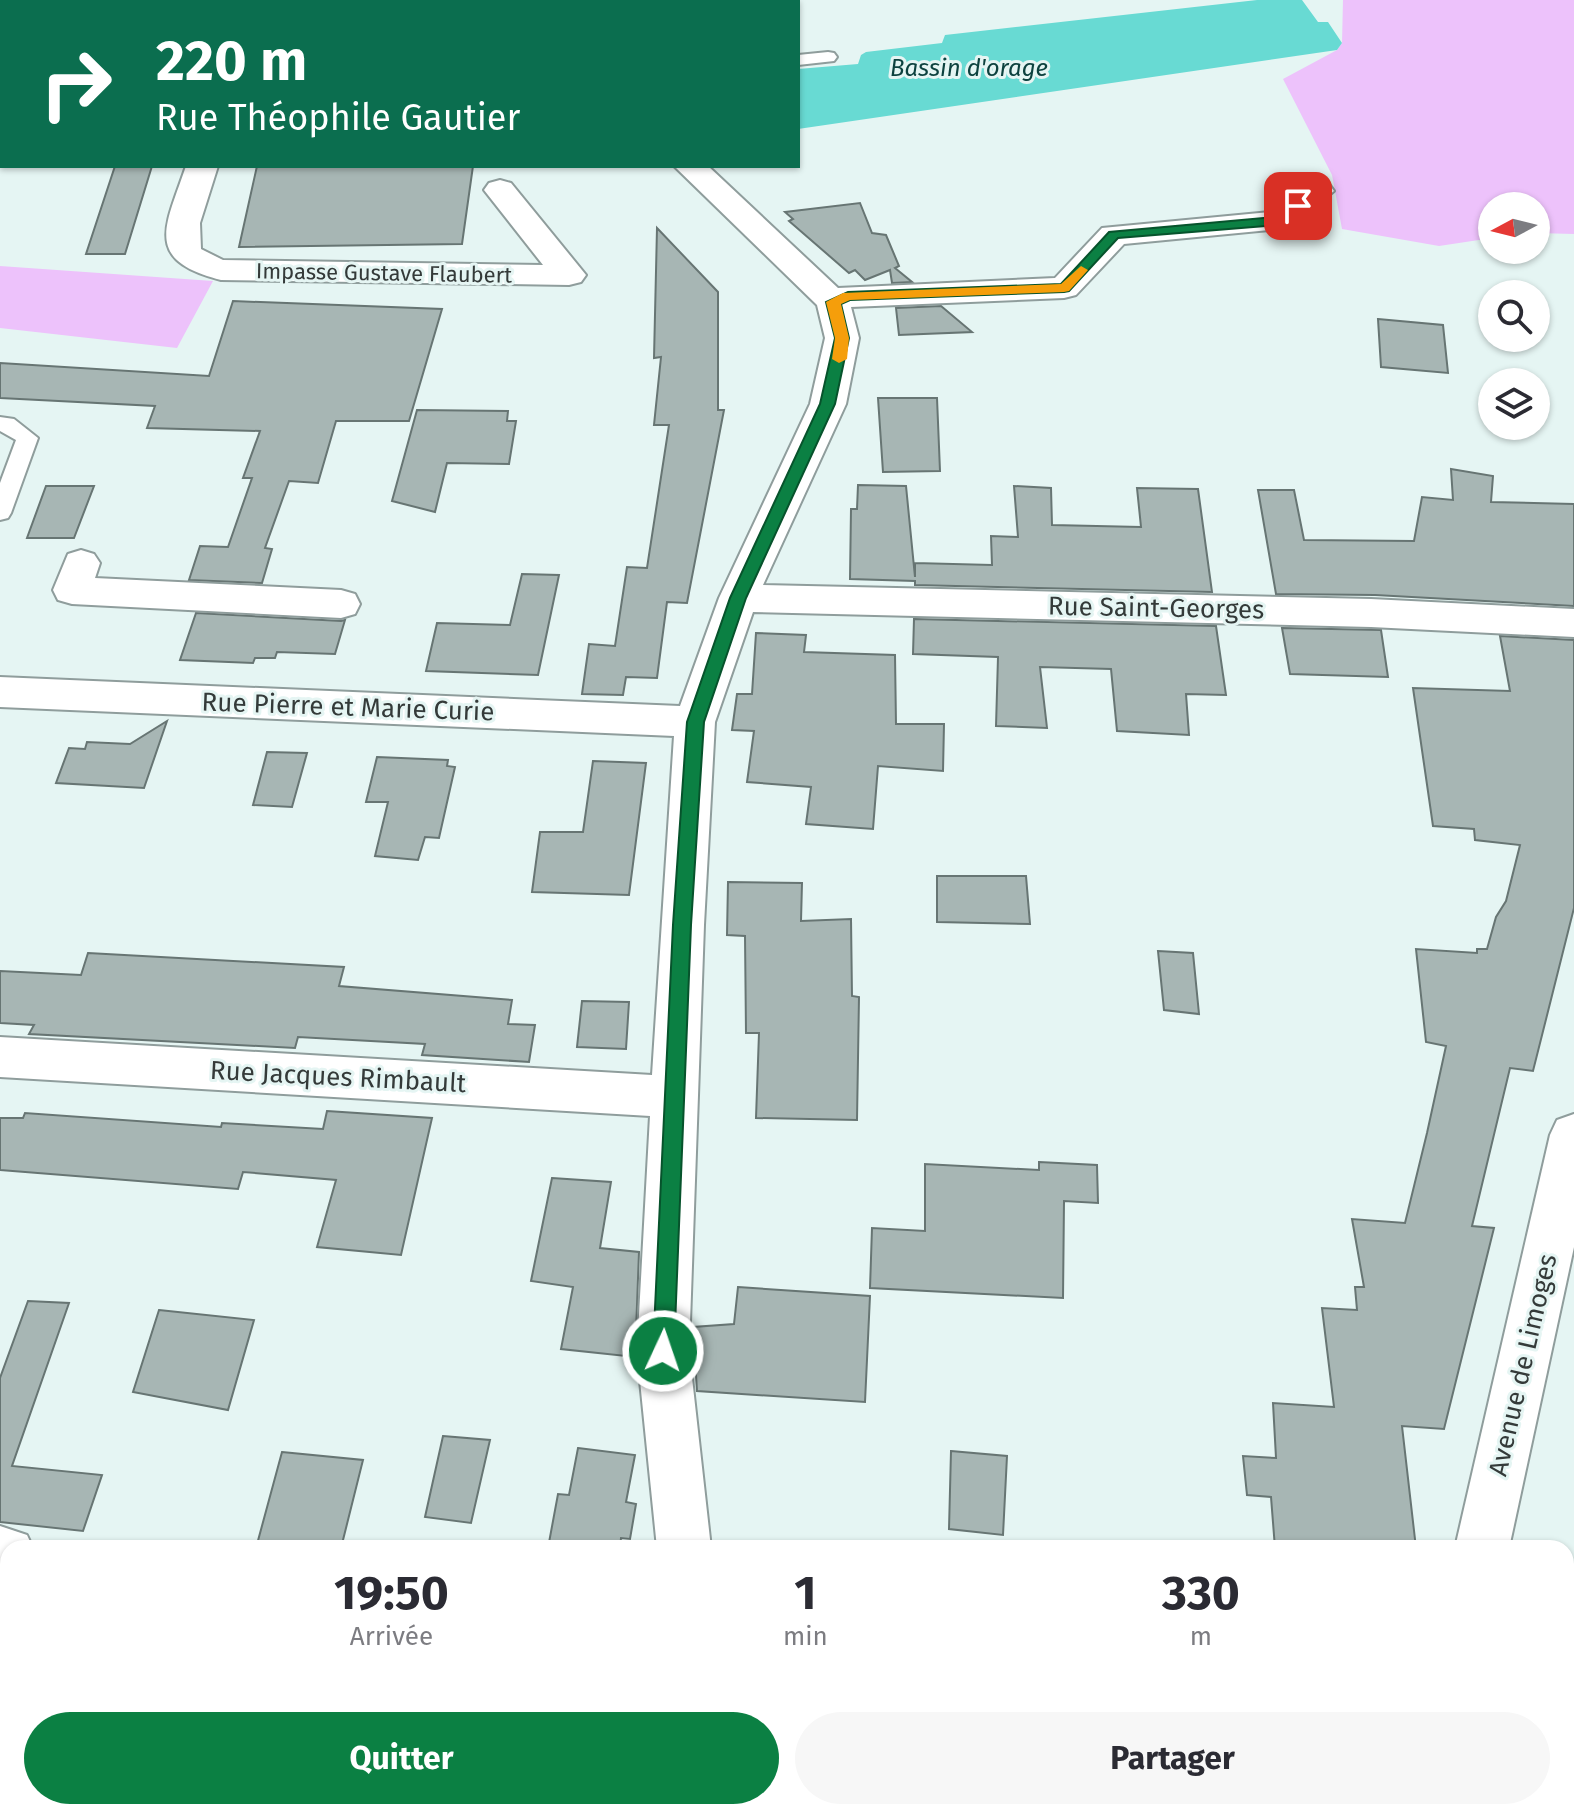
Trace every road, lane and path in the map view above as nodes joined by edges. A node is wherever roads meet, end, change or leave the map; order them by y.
1 (828, 57) dead end
2 (800, 60) edge
3 (201, 168) edge
4 (692, 168) edge
5 (500, 190) dead end
6 (1318, 191) dead end
7 (833, 302) junction
8 (0, 424) edge
9 (0, 513) edge
10 (81, 563) dead end
11 (738, 598) junction
12 (341, 604) dead end
13 (1574, 623) edge
14 (0, 692) edge
15 (695, 722) junction
16 (0, 1057) edge
17 (676, 1097) junction
18 (1574, 1135) edge
19 (683, 1540) edge
20 (1484, 1540) edge

1 - 2 lane
3 - 5 street, Impasse Gustave Flaubert
4 - 7 street
6 - 7 street
7 - 11 street
8 - 9 lane
10 - 12 street
11 - 13 street, Rue Saint-Georges
11 - 15 street
14 - 15 street, Rue Pierre et Marie Curie
15 - 17 street
16 - 17 street, Rue Jacques Rimbault
17 - 19 street
18 - 20 street, Avenue de Limoges

